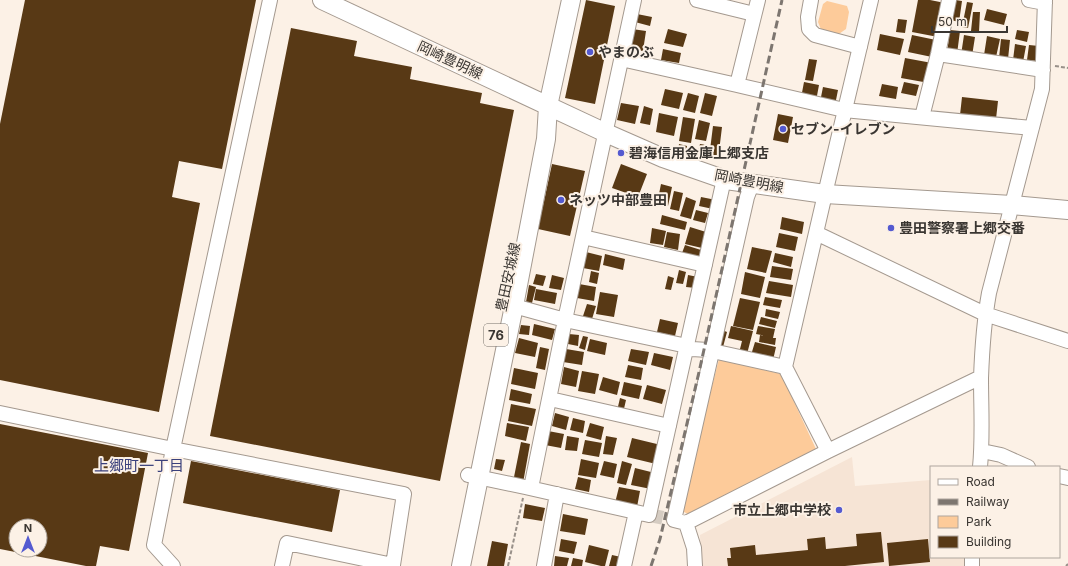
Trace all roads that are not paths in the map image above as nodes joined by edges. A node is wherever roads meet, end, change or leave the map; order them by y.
1 (270, 0) edge
2 (322, 0) edge
3 (571, 0) edge
4 (634, 0) edge
5 (697, 0) edge
6 (758, 0) edge
7 (812, 0) edge
8 (871, 0) edge
9 (948, 0) edge
10 (1028, 0) edge
11 (1045, 2) edge
12 (754, 14) junction
13 (860, 46) junction
14 (938, 54) junction
15 (621, 59) junction
16 (1043, 70) junction
17 (737, 86) junction
18 (548, 106) junction
19 (844, 110) junction
20 (922, 117) junction
21 (1032, 128) junction
22 (606, 133) junction
23 (724, 179) junction
24 (752, 184) junction
25 (825, 194) junction
26 (1012, 205) junction
27 (1068, 210) edge
28 (816, 233) junction
29 (583, 237) junction
30 (705, 265) junction
31 (508, 305) junction
32 (985, 314) junction
33 (565, 320) junction
34 (1068, 341) edge
35 (687, 346) junction
36 (713, 351) junction
37 (785, 367) junction
38 (981, 377) junction
39 (550, 399) junction
40 (0, 413) edge
41 (669, 426) junction
42 (173, 450) junction
43 (982, 451) junction
44 (828, 452) junction
45 (980, 466) edge
46 (1026, 466) edge
47 (473, 476) junction
48 (528, 487) junction
49 (558, 494) junction
50 (636, 512) junction
51 (686, 523) junction
52 (173, 566) edge
53 (282, 566) edge
54 (450, 566) edge
55 (461, 566) edge
56 (544, 566) edge
57 (624, 566) edge
58 (695, 566) edge

1 - 42 street
2 - 18 main road, 岡崎豊明線
3 - 18 main road, 豊田安城線 / 76
4 - 15 street
5 - 12 street
6 - 12 street
7 - 13 street
8 - 13 street
9 - 14 street
10 - 11 street
11 - 16 street
12 - 17 street
13 - 19 street
14 - 16 street
14 - 20 street
15 - 17 street
15 - 22 street
16 - 21 street
17 - 19 street
18 - 22 main road, 岡崎豊明線
18 - 31 main road, 豊田安城線 / 76
19 - 20 street
19 - 25 street
20 - 21 street
21 - 26 street
22 - 23 main road, 岡崎豊明線
22 - 29 street
23 - 24 main road, 岡崎豊明線
23 - 30 street
24 - 25 main road, 岡崎豊明線
24 - 36 street
25 - 26 main road, 岡崎豊明線
25 - 28 street
26 - 27 main road, 岡崎豊明線
26 - 32 street
28 - 32 street
28 - 37 street
29 - 30 street
29 - 33 street
30 - 35 street
31 - 33 street
31 - 47 main road, 豊田安城線 / 76
32 - 34 street
32 - 38 street
33 - 35 street
33 - 39 street
35 - 36 street
35 - 41 street
36 - 37 street
36 - 51 street
37 - 44 street
38 - 43 street
38 - 44 street
39 - 41 street
39 - 48 street
40 - 42 street
41 - 50 street
42 - 52 street
42 - 53 street
43 - 45 street
43 - 46 street
44 - 51 street
47 - 48 street
47 - 54 main road, 豊田安城線 / 76
47 - 55 main road, 豊田安城線 / 76
48 - 49 street
49 - 50 street
49 - 56 street
50 - 57 street
51 - 58 street

